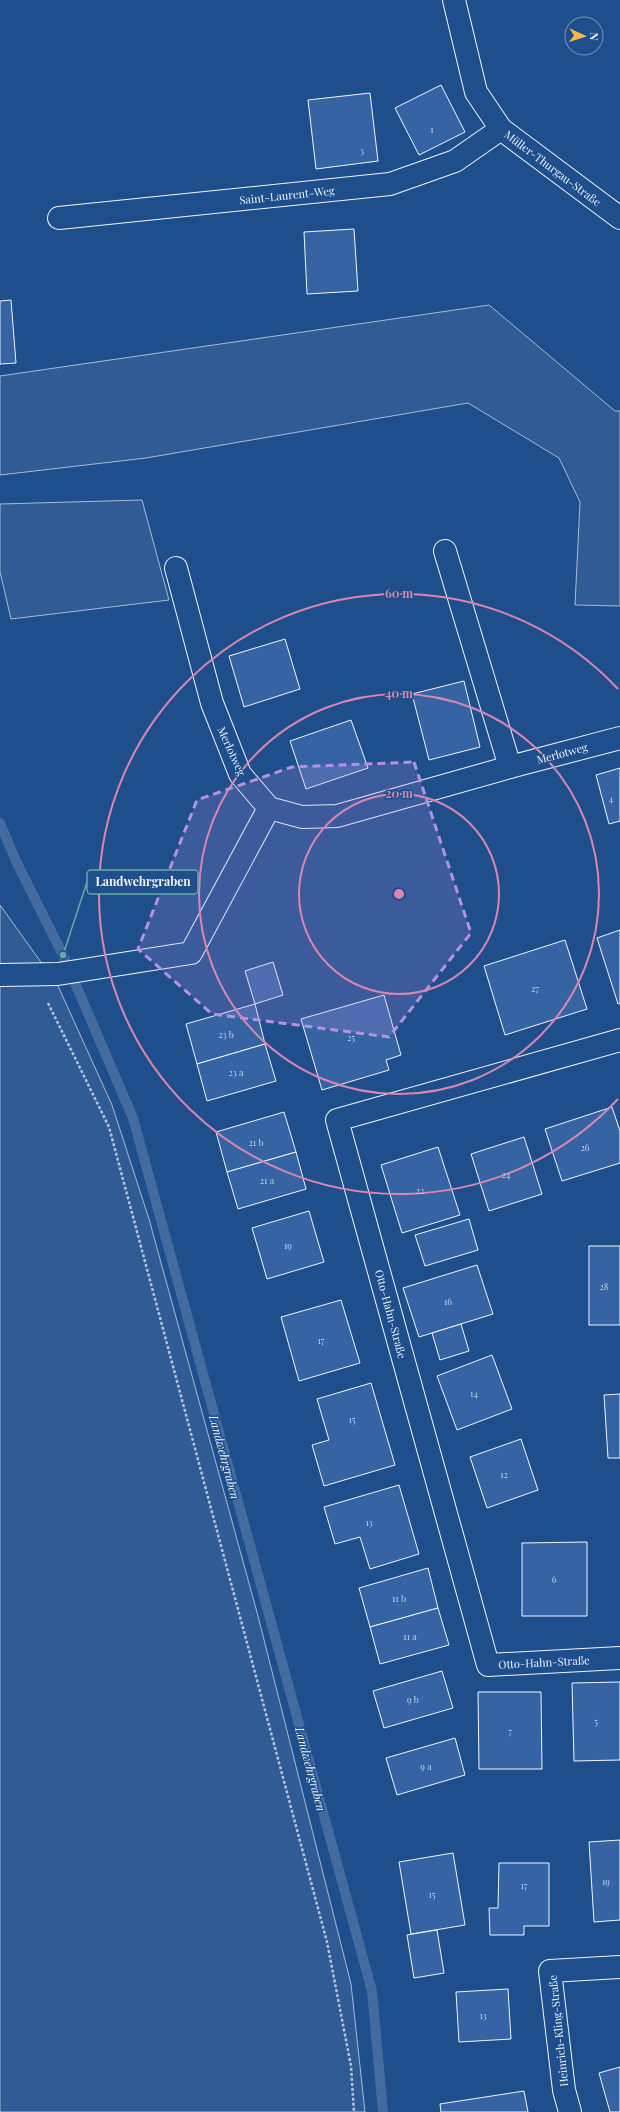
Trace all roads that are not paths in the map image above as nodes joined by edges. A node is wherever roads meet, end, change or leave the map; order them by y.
1 (454, 0) edge
2 (501, 129) junction
3 (59, 218) dead end
4 (620, 218) edge
5 (445, 551) dead end
6 (176, 568) dead end
7 (620, 738) edge
8 (510, 767) junction
9 (269, 808) junction
10 (0, 975) edge
11 (620, 1040) edge
12 (620, 1658) edge
13 (620, 1967) edge
14 (570, 2112) edge

1 - 2 street, Müller-Thurgau-Straße
2 - 3 street, Saint-Laurent-Weg
2 - 4 street, Müller-Thurgau-Straße
5 - 8 street
6 - 9 street, Merlotweg
7 - 8 street, Merlotweg
8 - 9 street, Merlotweg
9 - 10 street
11 - 12 street, Otto-Hahn-Straße
13 - 14 street, Heinrich-Kling-Straße

